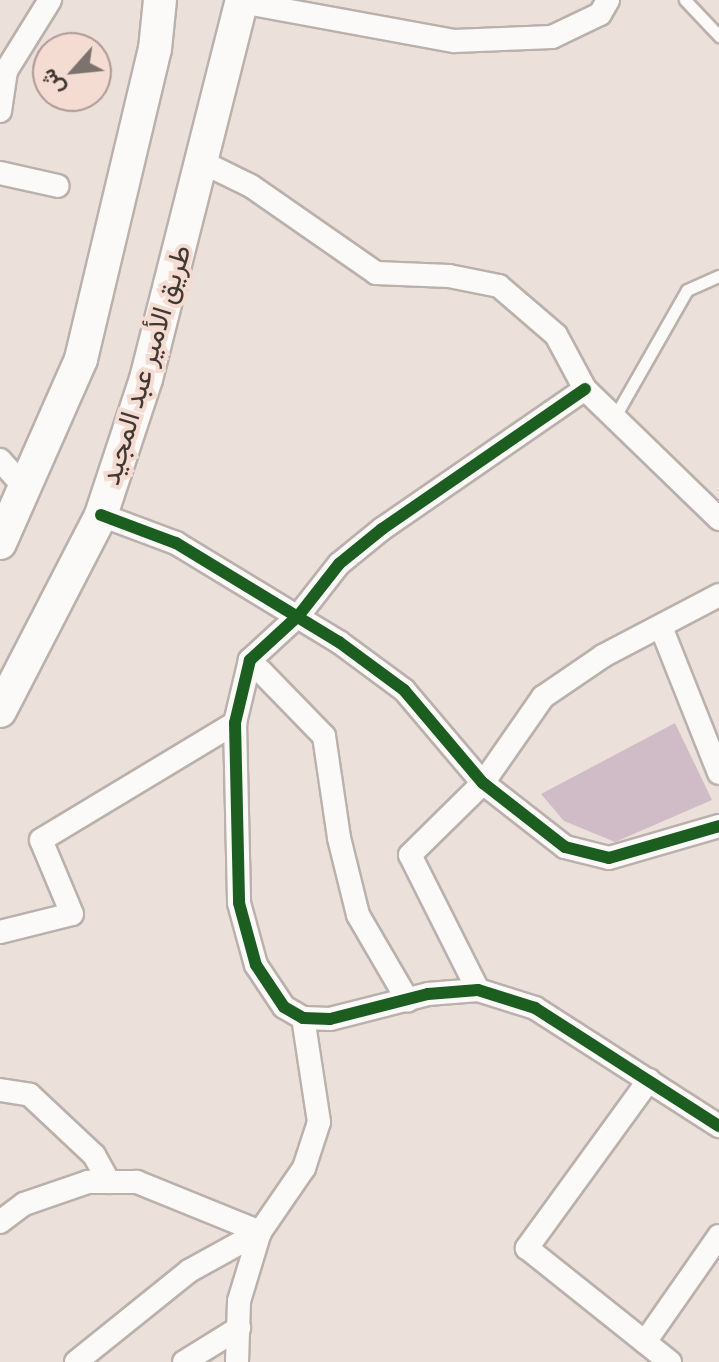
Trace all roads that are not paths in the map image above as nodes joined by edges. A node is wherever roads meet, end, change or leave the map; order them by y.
1 (50, 0) edge
2 (160, 0) edge
3 (608, 0) edge
4 (685, 0) edge
5 (242, 1) edge
6 (719, 36) edge
7 (0, 111) edge
8 (204, 163) junction
9 (0, 173) edge
10 (58, 186) dead end
11 (719, 276) edge
12 (585, 389) junction
13 (614, 418) junction
14 (0, 460) edge
15 (25, 488) junction
16 (101, 515) junction
17 (719, 519) edge
18 (2, 533) edge
19 (719, 595) edge
20 (299, 615) junction
21 (661, 627) junction
22 (250, 660) junction
23 (0, 711) edge
24 (235, 723) junction
25 (719, 773) edge
26 (483, 783) junction
27 (719, 826) edge
28 (0, 932) edge
29 (478, 990) junction
30 (408, 1001) junction
31 (303, 1018) junction
32 (649, 1080) junction
33 (0, 1090) edge
34 (719, 1126) edge
35 (109, 1182) junction
36 (0, 1222) edge
37 (260, 1232) junction
38 (719, 1236) edge
39 (239, 1328) junction
40 (645, 1342) junction
41 (76, 1362) edge
42 (184, 1362) edge
43 (237, 1362) edge
44 (670, 1362) edge

1 - 7 street
2 - 15 main road
3 - 5 street
4 - 6 lane
5 - 8 main road, طريق الأمير عبد المجيد
8 - 12 street
8 - 16 main road, طريق الأمير عبد المجيد
9 - 10 street
11 - 13 lane
12 - 13 street
12 - 20 street
13 - 17 street
14 - 15 street
15 - 18 main road
16 - 20 street
16 - 23 main road, طريق الأمير عبد المجيد
19 - 21 street
20 - 22 street
20 - 26 street
21 - 25 street
21 - 26 street
22 - 24 street
22 - 30 street
24 - 28 street
24 - 31 street
26 - 27 street
26 - 29 street
29 - 30 street
29 - 32 street
30 - 31 street
31 - 37 street
32 - 34 street
32 - 40 street
33 - 35 street
35 - 36 street
35 - 37 street
37 - 39 street
37 - 41 street
38 - 40 street
39 - 42 street
39 - 43 street
40 - 44 street

